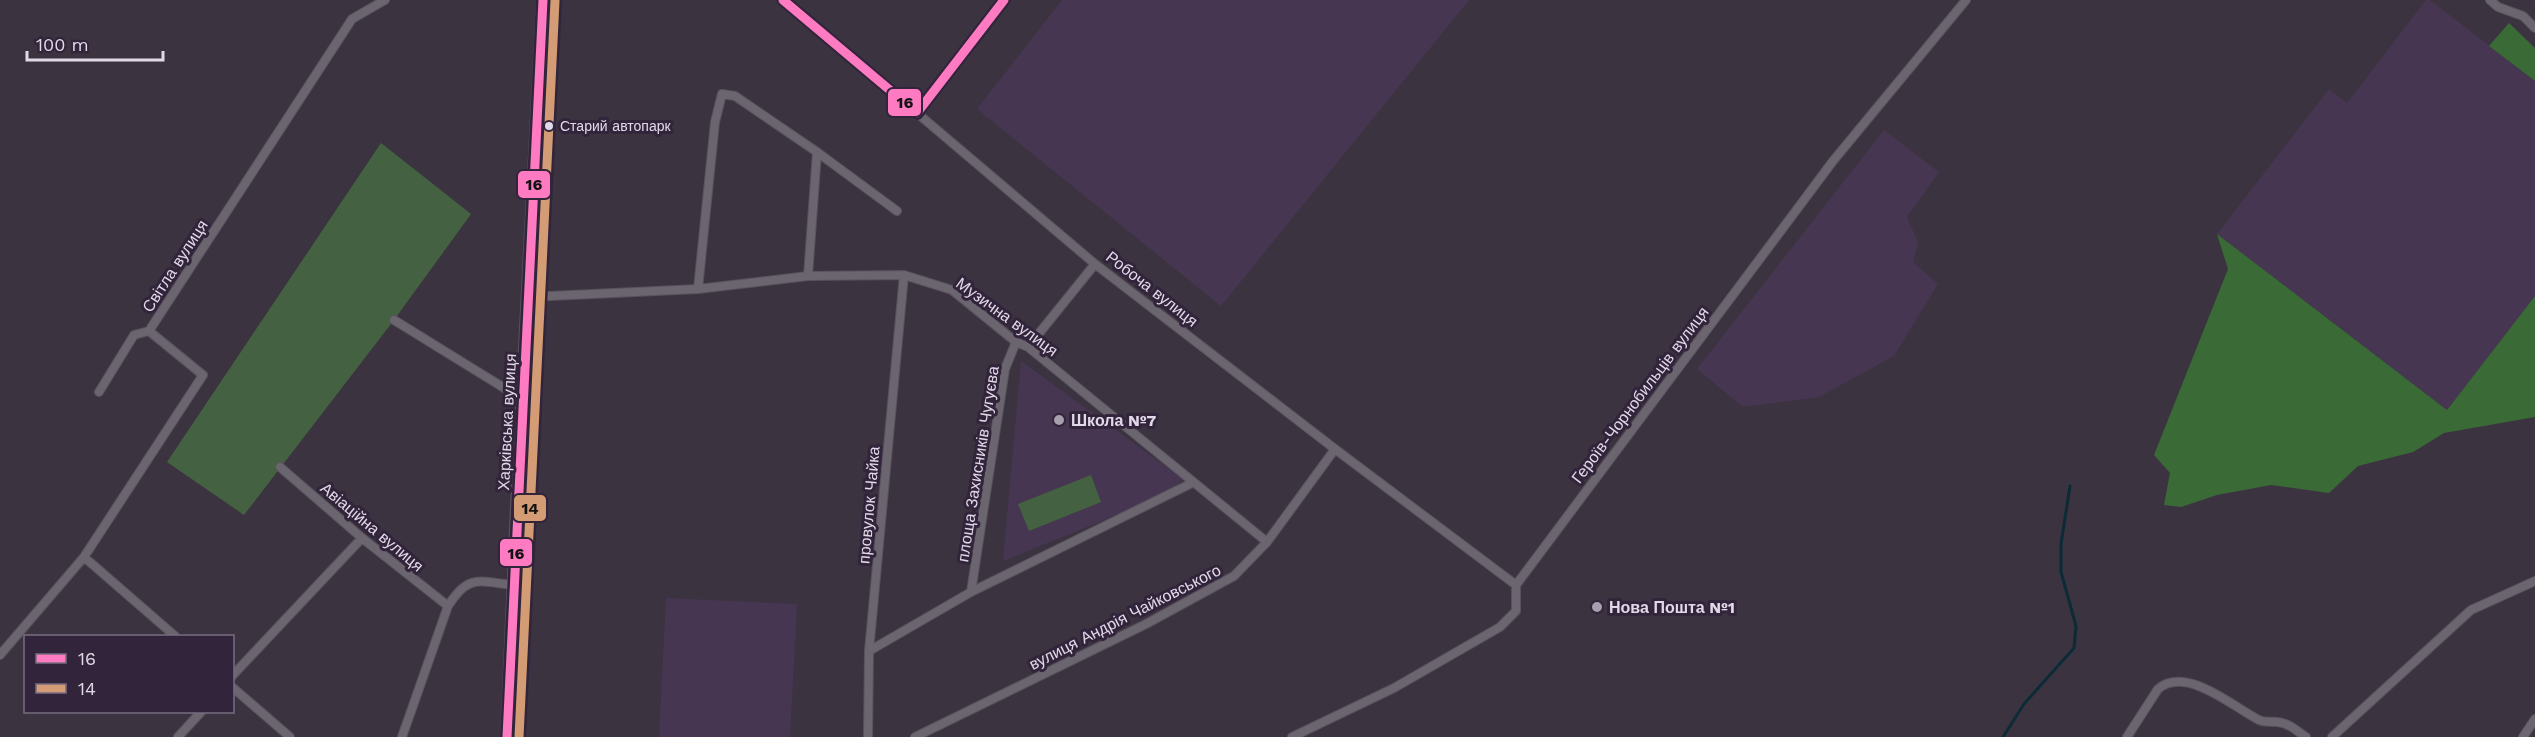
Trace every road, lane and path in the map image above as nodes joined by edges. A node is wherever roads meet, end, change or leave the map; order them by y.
1 (384, 0) edge
2 (543, 0) edge
3 (783, 0) edge
4 (1004, 0) edge
5 (1966, 0) edge
6 (2490, 0) edge
7 (2499, 3) edge
8 (2535, 28) edge
9 (917, 113) junction
10 (817, 152) junction
11 (897, 211) dead end
12 (1095, 264) junction
13 (904, 275) junction
14 (808, 276) junction
15 (698, 289) junction
16 (529, 297) junction
17 (394, 320) dead end
18 (149, 331) junction
19 (1016, 342) junction
20 (1028, 347) junction
21 (99, 392) dead end
22 (522, 399) junction
23 (1335, 449) junction
24 (280, 467) dead end
25 (1192, 483) junction
26 (362, 538) junction
27 (1266, 542) junction
28 (84, 557) junction
29 (2535, 581) edge
30 (514, 585) junction
31 (1516, 585) junction
32 (971, 592) junction
33 (448, 606) junction
34 (174, 635) edge
35 (869, 651) junction
36 (0, 655) edge
37 (234, 674) edge
38 (234, 689) edge
39 (199, 713) edge
40 (2535, 719) edge
41 (178, 737) edge
42 (290, 737) edge
43 (402, 737) edge
44 (507, 737) edge
45 (868, 737) edge
46 (915, 737) edge
47 (1292, 737) edge
48 (2127, 737) edge
49 (2306, 737) edge
50 (2332, 737) edge
51 (2523, 737) edge

1 - 18 street, Світла вулиця
2 - 16 street, Харківська вулиця
3 - 9 street, Робоча вулиця
4 - 9 street
5 - 31 street, Героїв-Чорнобильців вулиця
6 - 7 street
7 - 8 street
9 - 12 street, Робоча вулиця
10 - 11 street
10 - 14 street
10 - 15 street
12 - 20 street
12 - 23 street, Робоча вулиця
13 - 14 street, Музична вулиця
13 - 19 street, Музична вулиця
13 - 35 street, провулок Чайка
14 - 15 street, Музична вулиця
15 - 16 street, Музична вулиця
16 - 22 street, Харківська вулиця
17 - 22 street
18 - 21 street
18 - 28 street, Світла вулиця
19 - 20 street, Музична вулиця
19 - 32 street, площа Захисників Чугуєва
20 - 25 street, Музична вулиця
22 - 30 street, Харківська вулиця
23 - 27 street, вулиця Андрія Чайковського
23 - 31 street, Робоча вулиця
24 - 26 street, Авіаційна вулиця
25 - 27 street, Музична вулиця
25 - 32 street
26 - 33 street, Авіаційна вулиця
26 - 37 street
27 - 46 street, вулиця Андрія Чайковського
28 - 34 street
28 - 36 street, Світла вулиця
29 - 50 street
30 - 33 street
30 - 44 street, Харківська вулиця
31 - 47 street
32 - 35 street
33 - 43 street
35 - 45 street, провулок Чайка
38 - 42 street
39 - 41 street
40 - 51 street
48 - 49 street

